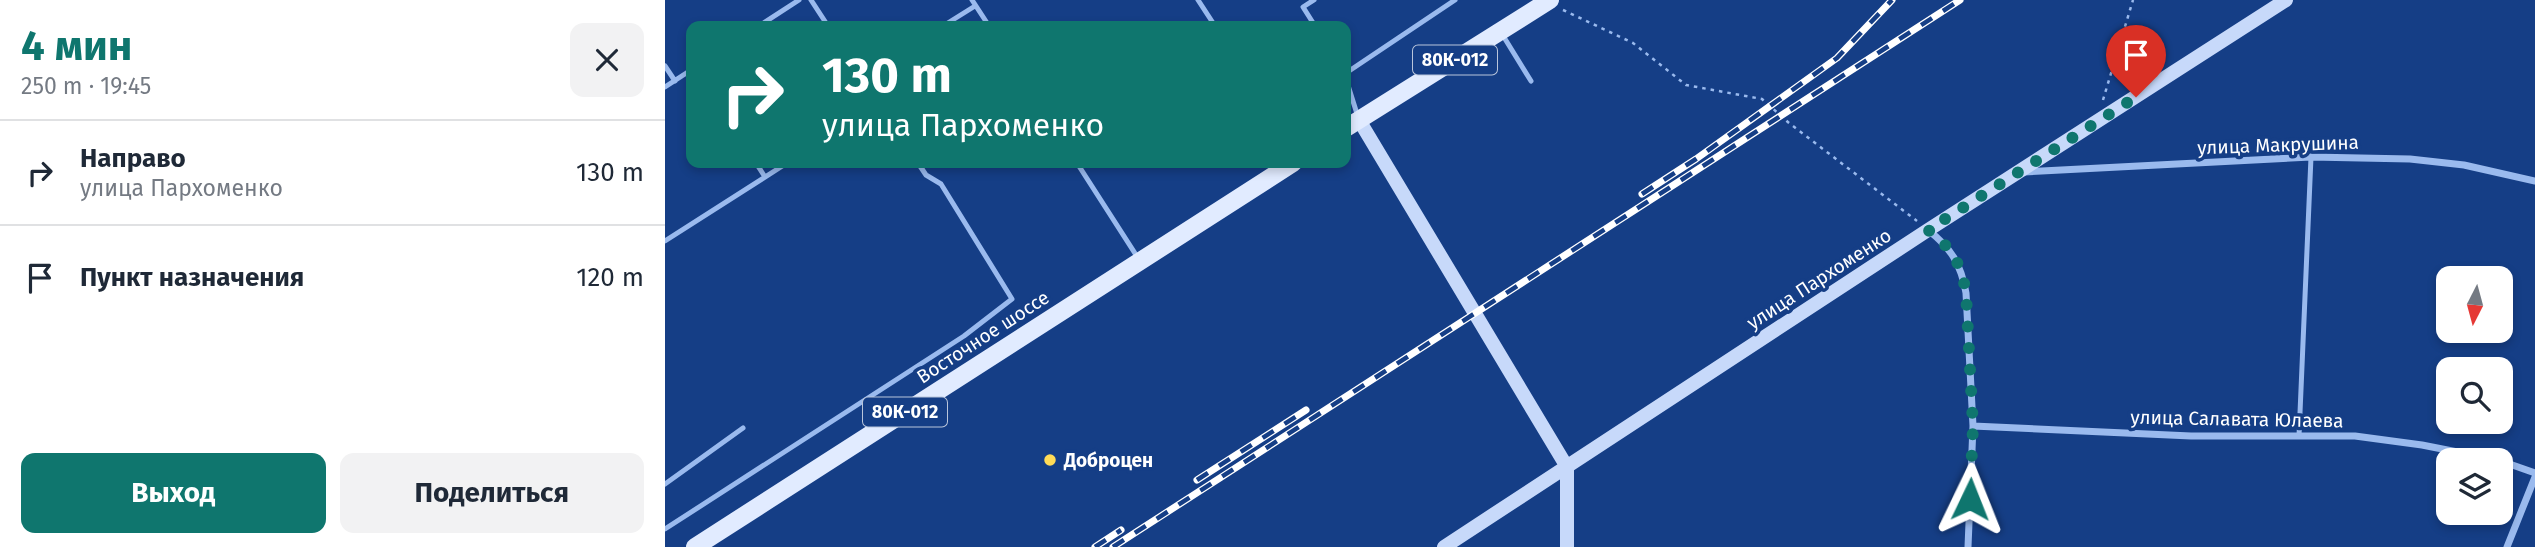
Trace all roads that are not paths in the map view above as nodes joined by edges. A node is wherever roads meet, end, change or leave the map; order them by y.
1 (799, 0) edge
2 (811, 0) edge
3 (1198, 0) edge
4 (1314, 0) edge
5 (1455, 0) edge
6 (1549, 0) edge
7 (2286, 0) edge
8 (974, 3) edge
9 (767, 21) edge
10 (825, 21) edge
11 (950, 21) edge
12 (986, 21) edge
13 (1212, 21) edge
14 (1312, 21) edge
15 (1500, 32) junction
16 (665, 66) edge
17 (1351, 70) edge
18 (686, 73) edge
19 (675, 81) junction
20 (1531, 81) dead end
21 (665, 88) edge
22 (1352, 124) edge
23 (2311, 157) junction
24 (759, 168) edge
25 (779, 168) edge
26 (921, 168) edge
27 (1080, 168) edge
28 (1285, 168) edge
29 (2020, 172) junction
30 (765, 177) junction
31 (2535, 181) edge
32 (1928, 230) junction
33 (665, 241) edge
34 (1140, 261) junction
35 (1973, 426) junction
36 (743, 428) dead end
37 (2299, 436) junction
38 (2436, 448) edge
39 (2513, 466) edge
40 (1567, 467) junction
41 (2535, 475) edge
42 (665, 484) edge
43 (665, 529) edge
44 (695, 547) edge
45 (1444, 547) edge
46 (1567, 547) edge
47 (1968, 547) edge
48 (2507, 547) edge

1 - 9 lane
2 - 10 lane
3 - 13 lane
4 - 14 lane
5 - 17 lane
6 - 15 main road, 80К-012
7 - 29 main road, улица Пархоменко
8 - 11 lane
8 - 12 lane
15 - 20 lane
15 - 22 main road, 80К-012
16 - 19 lane
18 - 19 lane
19 - 21 lane
22 - 40 main road
23 - 29 street, улица Макрушина
23 - 31 street, улица Макрушина
23 - 37 lane
24 - 30 lane
25 - 30 lane
26 - 43 lane
27 - 34 lane
28 - 34 main road, Восточное шоссе / 80К-012
29 - 32 main road, улица Пархоменко
30 - 33 lane
32 - 35 street
32 - 40 main road, улица Пархоменко
34 - 44 main road, Восточное шоссе / 80К-012
35 - 37 street, улица Салавата Юлаева
35 - 47 street
36 - 42 lane
37 - 38 street, улица Салавата Юлаева
39 - 41 street, улица Салавата Юлаева
40 - 45 main road, улица Пархоменко
40 - 46 main road
41 - 48 street

